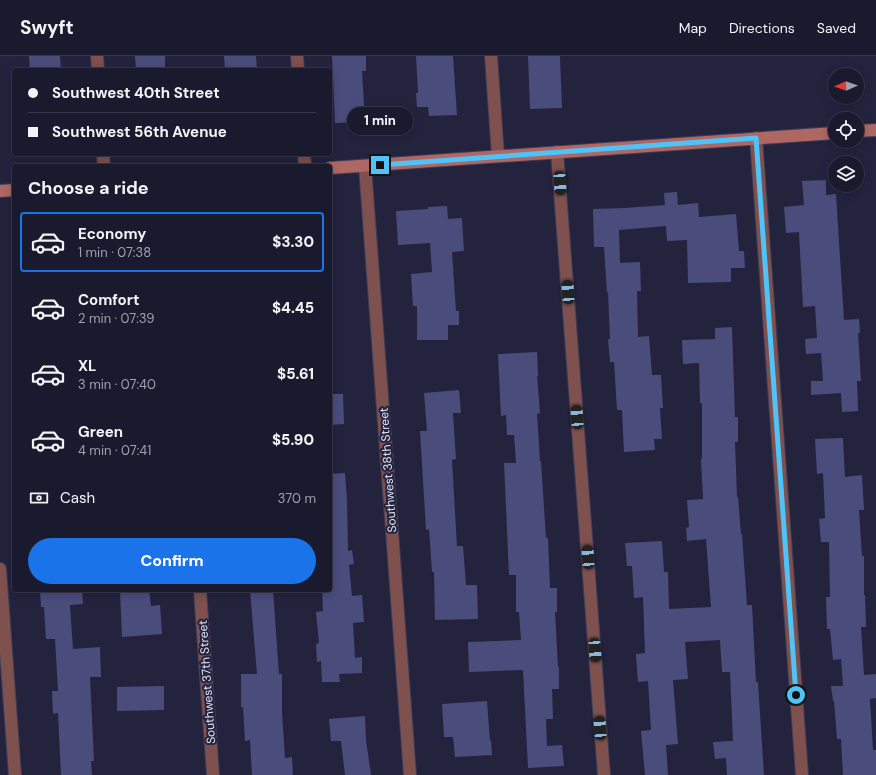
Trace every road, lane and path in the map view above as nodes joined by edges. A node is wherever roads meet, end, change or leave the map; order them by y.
1 (98, 56) edge
2 (297, 56) edge
3 (491, 56) edge
4 (98, 68) edge
5 (298, 68) edge
6 (876, 130) edge
7 (864, 131) edge
8 (828, 133) edge
9 (756, 138) junction
10 (557, 152) junction
11 (498, 156) junction
12 (365, 166) junction
13 (332, 168) edge
14 (12, 190) edge
15 (0, 191) edge
16 (0, 569) edge
17 (200, 592) edge
18 (15, 775) edge
19 (213, 775) edge
20 (410, 775) edge
21 (604, 775) edge
22 (802, 775) edge

1 - 4 street
2 - 5 street
3 - 11 street
6 - 7 street
8 - 9 street
9 - 10 street
9 - 22 street
10 - 11 street
10 - 21 street
11 - 12 street
12 - 13 street
12 - 20 street, Southwest 38th Street
14 - 15 street
16 - 18 street
17 - 19 street, Southwest 37th Street

